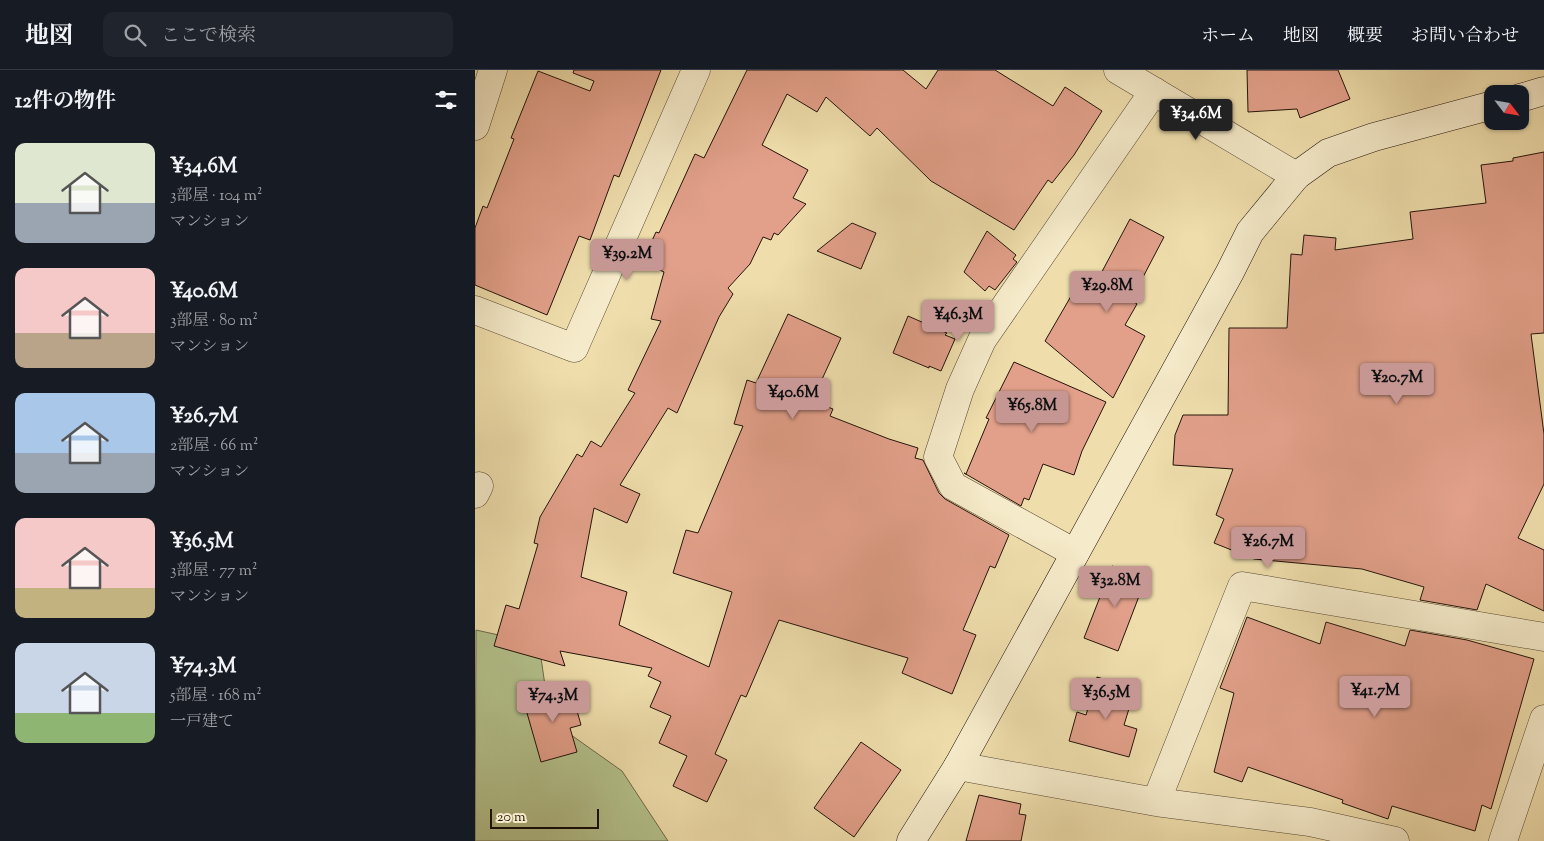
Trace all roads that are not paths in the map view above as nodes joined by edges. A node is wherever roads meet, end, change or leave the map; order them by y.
1 (493, 70) edge
2 (696, 70) edge
3 (1118, 70) edge
4 (1154, 91) junction
5 (1544, 91) edge
6 (1529, 95) edge
7 (1484, 107) edge
8 (475, 125) edge
9 (1296, 176) junction
10 (475, 310) edge
11 (1075, 553) junction
12 (1544, 636) edge
13 (1544, 719) edge
14 (958, 766) junction
15 (1156, 802) junction
16 (1308, 831) edge
17 (911, 841) edge
18 (1395, 841) edge
19 (1503, 841) edge

1 - 8 street
2 - 10 street
3 - 4 street
4 - 9 street
4 - 11 street
5 - 6 street
7 - 9 street
9 - 11 street
11 - 14 street
12 - 15 street
13 - 19 street
14 - 15 street
14 - 17 street
15 - 16 street
16 - 18 street

